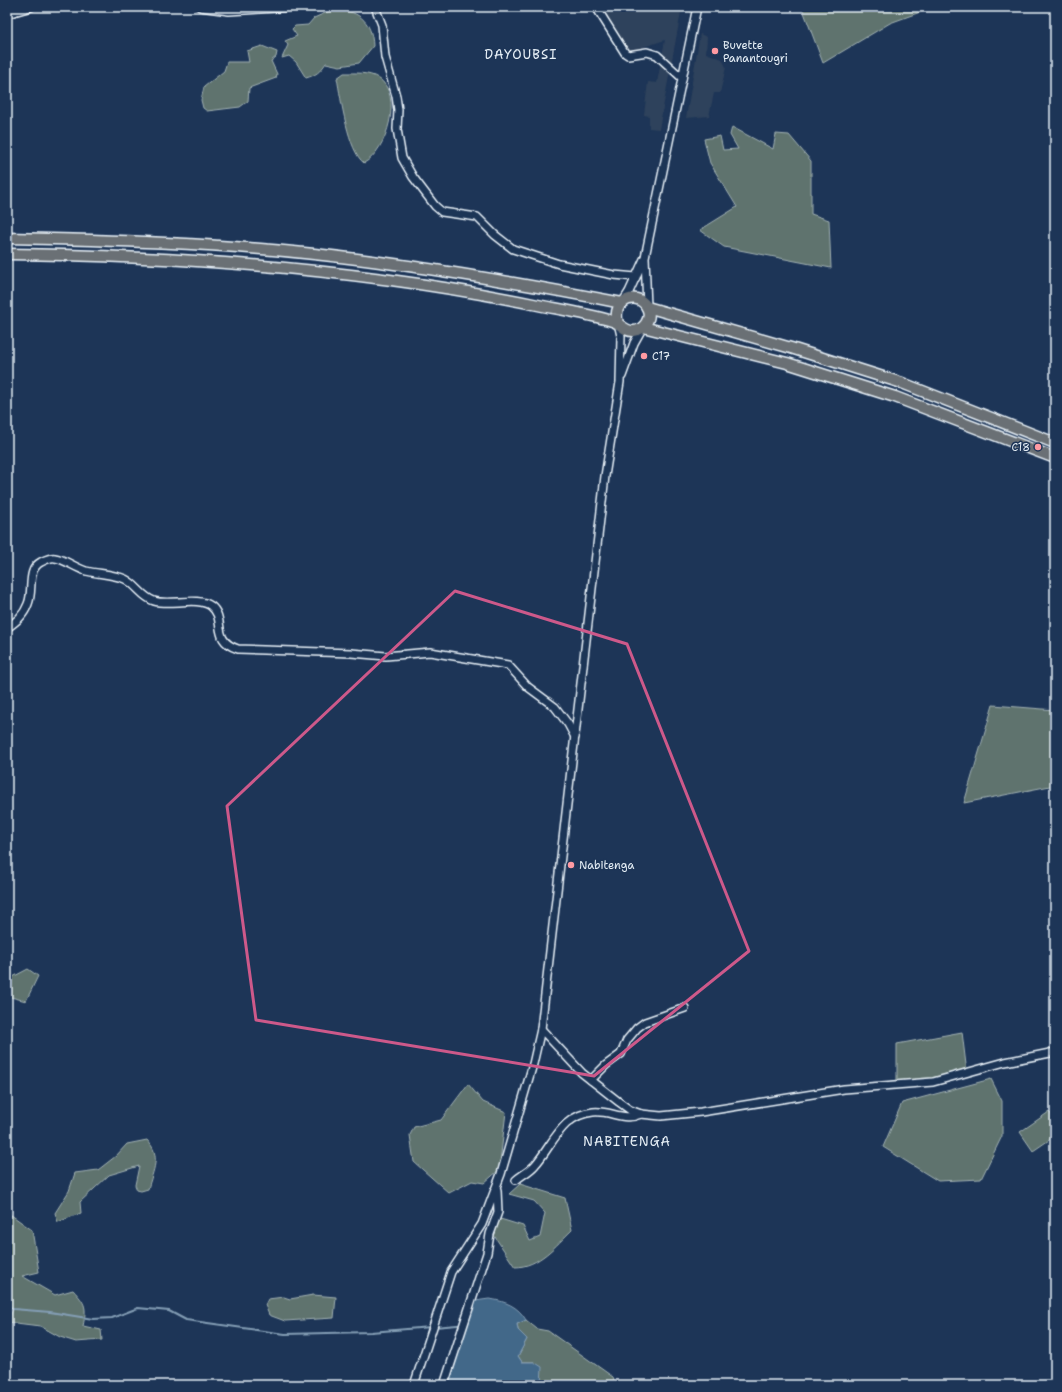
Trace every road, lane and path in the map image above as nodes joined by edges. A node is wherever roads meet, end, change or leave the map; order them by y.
1 (31, 7) edge
2 (200, 7) edge
3 (292, 7) edge
4 (375, 7) edge
5 (596, 7) edge
6 (697, 7) edge
7 (7, 14) edge
8 (682, 78) junction
9 (7, 238) edge
10 (7, 254) edge
11 (645, 257) junction
12 (636, 277) junction
13 (622, 303) junction
14 (647, 307) junction
15 (618, 323) junction
16 (643, 327) junction
17 (620, 382) junction
18 (1055, 443) edge
19 (1055, 458) edge
20 (7, 628) edge
21 (574, 738) junction
22 (686, 1008) dead end
23 (540, 1029) junction
24 (1055, 1052) edge
25 (591, 1080) junction
26 (642, 1114) junction
27 (516, 1180) dead end
28 (497, 1184) junction
29 (414, 1385) edge
30 (444, 1385) edge

1 - 7 street
2 - 3 street
4 - 12 street
5 - 8 street
6 - 8 street
8 - 11 street
9 - 13 highway
10 - 15 highway
11 - 12 street
11 - 14 street
12 - 13 street
13 - 14 highway
13 - 15 highway
14 - 16 highway
14 - 18 highway
15 - 16 highway
15 - 17 street
16 - 17 street
16 - 19 highway
17 - 21 street
20 - 21 street
21 - 23 street
22 - 25 street
23 - 25 street
23 - 28 street
24 - 26 street
25 - 26 street
26 - 27 street
28 - 29 street
28 - 30 street

